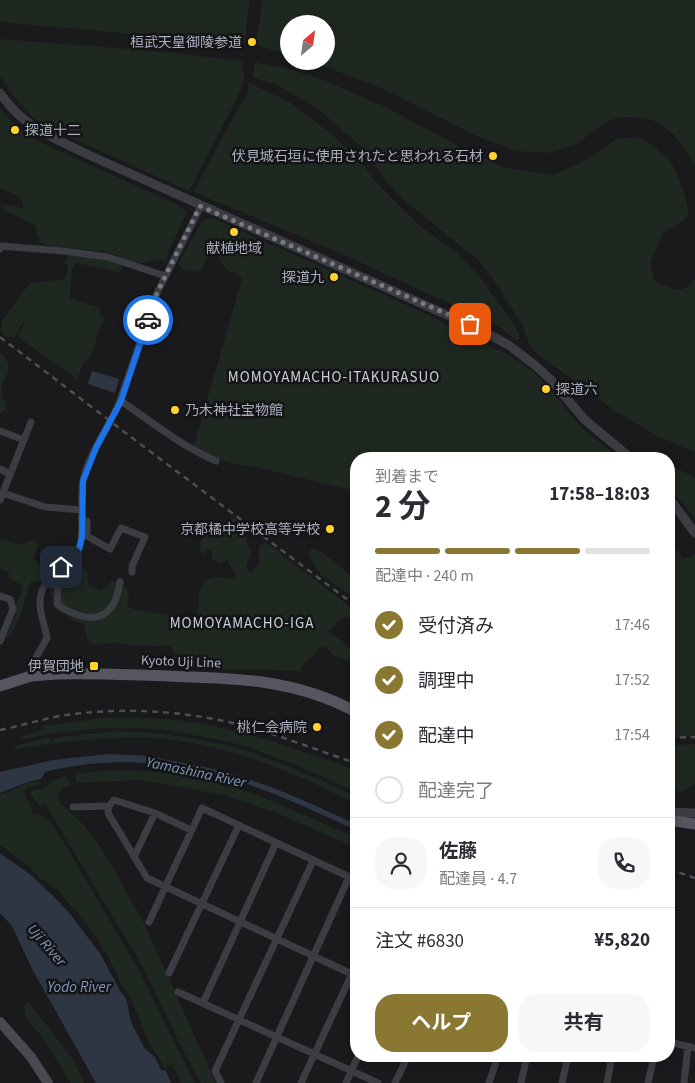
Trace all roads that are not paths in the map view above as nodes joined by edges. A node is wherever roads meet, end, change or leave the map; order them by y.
1 (0, 93) edge
2 (200, 206) junction
3 (0, 249) edge
4 (165, 276) junction
5 (119, 403) junction
6 (31, 422) dead end
7 (0, 431) edge
8 (24, 440) junction
9 (624, 452) edge
10 (216, 460) dead end
11 (0, 469) edge
12 (10, 474) junction
13 (2, 496) edge
14 (675, 506) edge
15 (82, 510) junction
16 (82, 522) junction
17 (695, 532) edge
18 (55, 572) junction
19 (132, 572) dead end
20 (120, 582) dead end
21 (0, 596) edge
22 (0, 641) edge
23 (31, 676) junction
24 (0, 686) edge
25 (350, 709) edge
26 (109, 806) junction
27 (73, 808) dead end
28 (675, 812) edge
29 (155, 813) junction
30 (695, 813) edge
31 (675, 821) edge
32 (695, 824) edge
33 (239, 826) junction
34 (191, 830) junction
35 (276, 843) junction
36 (134, 857) junction
37 (312, 860) junction
38 (350, 878) edge
39 (350, 885) edge
40 (166, 886) junction
41 (202, 904) junction
42 (240, 921) junction
43 (148, 922) dead end
44 (277, 939) junction
45 (314, 956) junction
46 (169, 973) dead end
47 (350, 973) edge
48 (350, 983) edge
49 (178, 992) dead end
50 (202, 1003) junction
51 (239, 1020) junction
52 (0, 1022) edge
53 (276, 1036) junction
54 (675, 1043) edge
55 (691, 1047) edge
56 (314, 1054) junction
57 (355, 1062) edge
58 (405, 1062) edge
59 (496, 1062) edge
60 (526, 1062) edge
61 (567, 1062) edge
62 (611, 1062) edge
63 (653, 1062) edge
64 (351, 1071) junction
65 (48, 1083) edge
66 (221, 1083) edge
67 (256, 1083) edge
68 (301, 1083) edge
69 (346, 1083) edge
70 (378, 1083) edge
71 (396, 1083) edge
72 (489, 1083) edge
73 (521, 1083) edge
74 (562, 1083) edge
75 (607, 1083) edge
76 (648, 1083) edge
77 (684, 1083) edge

1 - 2 street
2 - 4 street
2 - 9 street
3 - 4 street
4 - 5 street
5 - 10 street
5 - 15 street, bridge
6 - 8 street
7 - 8 street
8 - 12 street
11 - 12 street
12 - 13 street
13 - 15 street
14 - 17 street
15 - 16 street
16 - 18 street
16 - 19 street
18 - 20 street
18 - 23 street
21 - 22 street
23 - 24 main road, Kyoto Uji Line
23 - 25 main road, Kyoto Uji Line
26 - 27 street
26 - 29 street
26 - 36 street
28 - 30 street
29 - 34 street
29 - 36 street
31 - 32 main road
33 - 34 street
33 - 35 street
33 - 41 street
34 - 40 street
35 - 37 street
35 - 42 street
36 - 40 street
37 - 38 street
37 - 44 street
39 - 45 street
40 - 41 street
40 - 43 street
41 - 42 street
41 - 46 street
42 - 44 street
42 - 50 street
44 - 45 street
44 - 51 street
45 - 47 street
45 - 53 street
48 - 56 street
49 - 50 street
50 - 51 street
51 - 53 street
51 - 66 street
52 - 65 main road
53 - 56 street
53 - 67 street
54 - 55 street
55 - 77 street
56 - 64 street
56 - 68 street
57 - 64 street
58 - 71 street
59 - 72 street
60 - 73 street
61 - 74 street
62 - 75 street
63 - 76 street
64 - 69 street
64 - 70 street

